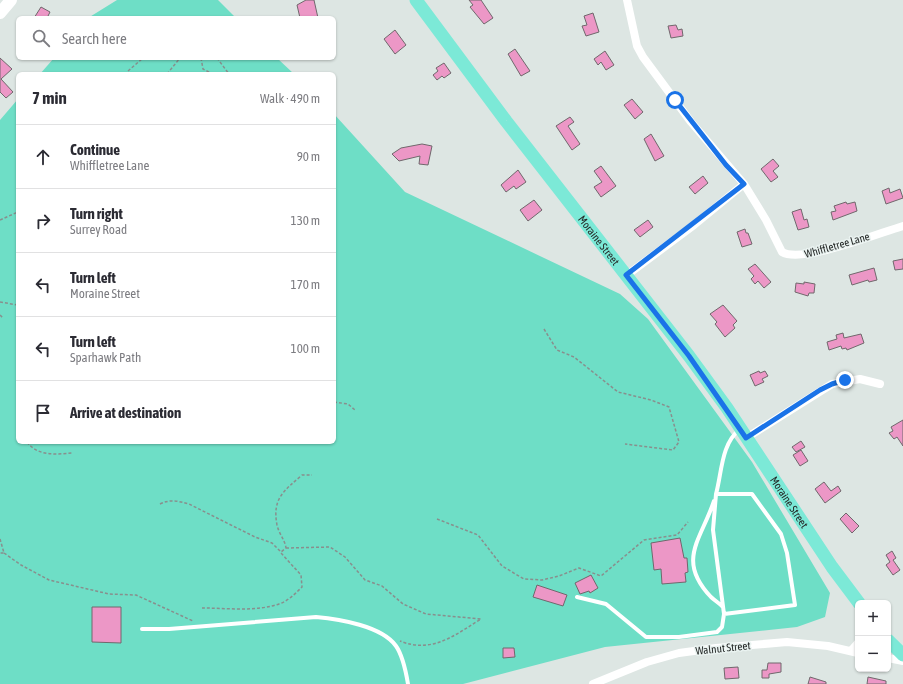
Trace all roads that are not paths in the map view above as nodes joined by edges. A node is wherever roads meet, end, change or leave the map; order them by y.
1 (11, 0) edge
2 (416, 0) edge
3 (627, 0) edge
4 (0, 13) edge
5 (744, 184) junction
6 (903, 226) edge
7 (626, 275) junction
8 (880, 384) dead end
9 (743, 433) junction
10 (716, 494) junction
11 (577, 597) dead end
12 (857, 600) edge
13 (723, 607) junction
14 (724, 614) junction
15 (142, 629) dead end
16 (891, 643) edge
17 (854, 652) edge
18 (903, 655) edge
19 (891, 659) edge
20 (903, 661) edge
21 (408, 684) edge
22 (593, 684) edge

1 - 4 main road
2 - 7 main road, Moraine Street
3 - 5 street, Whiffletree Lane
5 - 6 street, Whiffletree Lane
5 - 7 street
7 - 9 main road, Moraine Street
8 - 9 street
9 - 10 lane
9 - 12 main road, Moraine Street
10 - 13 lane
10 - 13 lane
10 - 14 lane
11 - 14 lane
13 - 14 lane
15 - 21 lane
16 - 18 main road
17 - 22 street, Walnut Street
19 - 20 street

